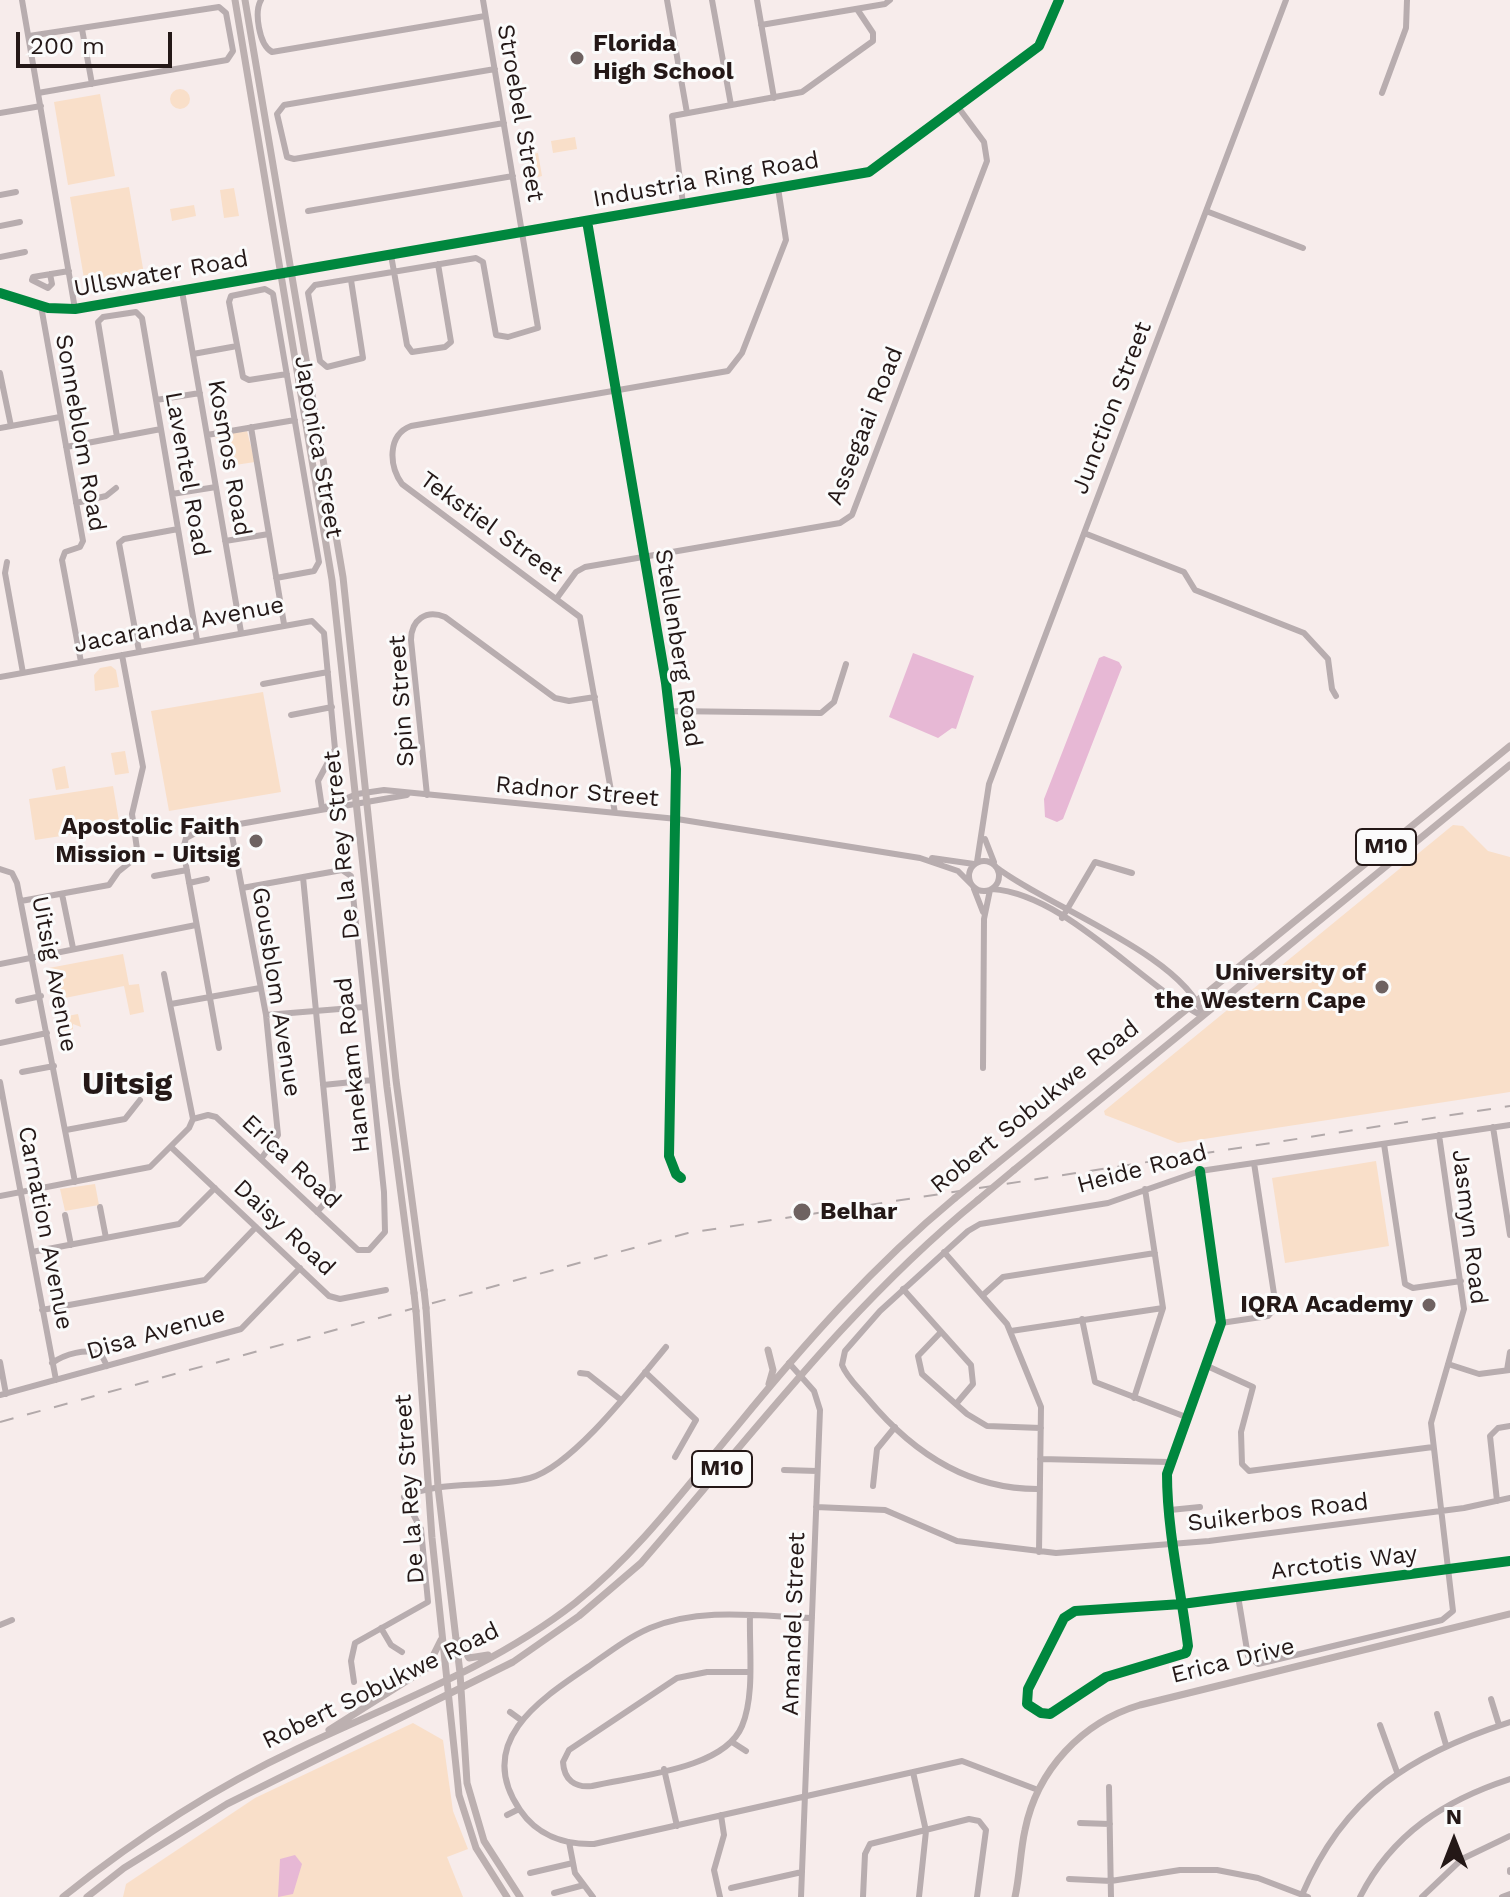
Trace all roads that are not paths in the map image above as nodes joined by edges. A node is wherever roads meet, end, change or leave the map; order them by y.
1 (22, 0) edge
2 (235, 0) edge
3 (245, 0) edge
4 (261, 0) edge
5 (483, 0) edge
6 (667, 0) edge
7 (712, 0) edge
8 (757, 0) edge
9 (1059, 0) edge
10 (1286, 0) edge
11 (1407, 0) edge
12 (890, 1) edge
13 (857, 9) junction
14 (485, 16) junction
15 (761, 25) junction
16 (82, 29) junction
17 (29, 36) junction
18 (495, 69) junction
19 (92, 84) junction
20 (38, 93) junction
21 (1382, 93) dead end
22 (774, 98) junction
23 (731, 105) junction
24 (41, 106) junction
25 (958, 107) junction
26 (0, 113) edge
27 (687, 113) junction
28 (504, 123) junction
29 (513, 176) junction
30 (778, 188) junction
31 (16, 192) dead end
32 (0, 195) edge
33 (683, 204) junction
34 (308, 211) dead end
35 (1206, 211) junction
36 (587, 221) junction
37 (20, 222) dead end
38 (0, 226) edge
39 (522, 232) junction
40 (1303, 248) dead end
41 (25, 252) dead end
42 (391, 255) junction
43 (0, 257) edge
44 (438, 264) junction
45 (69, 271) junction
46 (292, 272) junction
47 (394, 272) junction
48 (282, 273) junction
49 (50, 274) dead end
50 (351, 280) junction
51 (0, 284) edge
52 (182, 291) junction
53 (1, 293) edge
54 (41, 306) junction
55 (75, 309) junction
56 (237, 346) junction
57 (193, 354) junction
58 (0, 373) edge
59 (287, 374) junction
60 (615, 391) junction
61 (200, 393) junction
62 (156, 400) junction
63 (60, 417) junction
64 (295, 420) junction
65 (11, 426) junction
66 (251, 427) junction
67 (0, 428) edge
68 (161, 429) junction
69 (207, 435) junction
70 (117, 437) junction
71 (66, 447) junction
72 (216, 487) junction
73 (116, 488) dead end
74 (172, 494) junction
75 (76, 503) junction
76 (178, 529) junction
77 (1084, 533) junction
78 (269, 534) junction
79 (225, 541) junction
80 (645, 556) junction
81 (7, 562) dead end
82 (276, 578) junction
83 (557, 598) junction
84 (284, 624) junction
85 (241, 632) junction
86 (197, 640) junction
87 (139, 651) junction
88 (122, 655) junction
89 (81, 662) junction
90 (846, 664) dead end
91 (328, 672) junction
92 (23, 673) junction
93 (0, 677) edge
94 (263, 684) dead end
95 (1336, 696) dead end
96 (595, 697) junction
97 (332, 707) junction
98 (670, 711) junction
99 (291, 715) dead end
100 (1510, 746) edge
101 (1510, 765) edge
102 (366, 792) junction
103 (357, 794) junction
104 (419, 795) junction
105 (427, 795) junction
106 (367, 802) junction
107 (358, 804) junction
108 (324, 808) junction
109 (615, 813) junction
110 (677, 819) junction
111 (230, 825) junction
112 (984, 832) junction
113 (203, 858) dead end
114 (920, 858) junction
115 (185, 861) junction
116 (976, 863) junction
117 (996, 866) junction
118 (0, 869) edge
119 (187, 870) junction
120 (1132, 873) dead end
121 (154, 876) dead end
122 (303, 877) junction
123 (207, 879) dead end
124 (189, 883) junction
125 (972, 884) junction
126 (242, 888) junction
127 (991, 889) junction
128 (62, 894) junction
129 (21, 901) junction
130 (1069, 907) junction
131 (1062, 918) junction
132 (984, 919) junction
133 (196, 925) junction
134 (73, 948) junction
135 (1137, 950) junction
136 (32, 957) junction
137 (1128, 963) junction
138 (0, 964) edge
139 (164, 974) dead end
140 (260, 988) junction
141 (41, 996) junction
142 (209, 997) junction
143 (1198, 1000) junction
144 (18, 1001) dead end
145 (171, 1004) junction
146 (364, 1007) junction
147 (1187, 1008) junction
148 (315, 1011) junction
149 (266, 1015) junction
150 (1203, 1016) junction
151 (47, 1033) junction
152 (0, 1043) edge
153 (219, 1048) dead end
154 (54, 1066) junction
155 (983, 1068) dead end
156 (22, 1072) dead end
157 (372, 1080) junction
158 (0, 1082) edge
159 (323, 1085) junction
160 (140, 1100) dead end
161 (193, 1119) junction
162 (1510, 1125) edge
163 (1493, 1127) junction
164 (66, 1130) junction
165 (1439, 1135) junction
166 (1384, 1144) junction
167 (171, 1147) junction
168 (261, 1159) junction
169 (1254, 1163) junction
170 (1200, 1171) junction
171 (681, 1178) dead end
172 (75, 1182) junction
173 (215, 1188) junction
174 (1145, 1189) junction
175 (20, 1192) junction
176 (0, 1196) edge
177 (100, 1207) dead end
178 (317, 1212) junction
179 (65, 1215) dead end
180 (256, 1227) junction
181 (1510, 1235) edge
182 (106, 1238) junction
183 (71, 1245) junction
184 (358, 1250) joint
185 (32, 1252) junction
186 (944, 1252) junction
187 (1155, 1253) junction
188 (300, 1268) junction
189 (1461, 1281) junction
190 (903, 1289) junction
191 (386, 1290) dead end
192 (983, 1295) junction
193 (1163, 1308) junction
194 (42, 1310) junction
195 (1082, 1319) junction
196 (1221, 1323) junction
197 (1011, 1331) junction
198 (941, 1332) junction
199 (666, 1347) dead end
200 (768, 1350) dead end
201 (1510, 1352) edge
202 (0, 1362) edge
203 (52, 1363) junction
204 (789, 1363) junction
205 (1448, 1364) junction
206 (1205, 1365) junction
207 (107, 1366) junction
208 (1509, 1370) edge
209 (645, 1372) junction
210 (580, 1373) dead end
211 (801, 1374) junction
212 (56, 1380) junction
213 (764, 1393) junction
214 (3, 1395) edge
215 (1134, 1398) junction
216 (621, 1400) junction
217 (956, 1404) junction
218 (1186, 1417) junction
219 (1510, 1426) edge
220 (895, 1427) junction
221 (1041, 1428) junction
222 (1433, 1447) junction
223 (675, 1457) dead end
224 (1040, 1459) junction
225 (1169, 1462) junction
226 (784, 1470) dead end
227 (817, 1471) junction
228 (873, 1486) dead end
229 (438, 1487) junction
230 (428, 1488) junction
231 (1040, 1489) junction
232 (1510, 1498) edge
233 (1497, 1501) junction
234 (816, 1507) junction
235 (1200, 1507) dead end
236 (1170, 1510) junction
237 (1441, 1511) junction
238 (1175, 1545) junction
239 (1039, 1552) junction
240 (1510, 1561) edge
241 (1448, 1570) junction
242 (1238, 1596) junction
243 (1182, 1604) junction
244 (1510, 1614) edge
245 (750, 1615) junction
246 (812, 1618) junction
247 (12, 1620) dead end
248 (0, 1625) edge
249 (381, 1628) junction
250 (455, 1632) junction
251 (442, 1634) junction
252 (402, 1652) dead end
253 (500, 1653) junction
254 (748, 1672) junction
255 (460, 1673) junction
256 (448, 1679) junction
257 (354, 1682) dead end
258 (461, 1686) junction
259 (449, 1692) junction
260 (1491, 1699) dead end
261 (510, 1712) dead end
262 (1437, 1714) dead end
263 (521, 1720) junction
264 (1510, 1722) edge
265 (1380, 1725) dead end
266 (1499, 1725) junction
267 (732, 1742) junction
268 (1446, 1745) junction
269 (299, 1748) junction
270 (746, 1751) dead end
271 (496, 1764) dead end
272 (506, 1764) junction
273 (664, 1769) junction
274 (913, 1772) junction
275 (1397, 1772) junction
276 (1510, 1779) edge
277 (1109, 1787) dead end
278 (1038, 1790) junction
279 (805, 1795) junction
280 (519, 1809) junction
281 (507, 1815) dead end
282 (721, 1815) junction
283 (1080, 1823) dead end
284 (1110, 1824) junction
285 (677, 1826) junction
286 (926, 1831) junction
287 (1510, 1836) edge
288 (569, 1842) junction
289 (573, 1863) junction
290 (802, 1872) junction
291 (530, 1873) dead end
292 (1069, 1879) dead end
293 (1111, 1881) junction
294 (584, 1885) junction
295 (731, 1888) dead end
296 (554, 1893) dead end
297 (1510, 1894) edge
298 (1305, 1896) edge
299 (63, 1897) edge
300 (87, 1897) edge
301 (507, 1897) edge
302 (520, 1897) edge
303 (593, 1897) edge
304 (720, 1897) edge
305 (801, 1897) edge
306 (863, 1897) edge
307 (919, 1897) edge
308 (977, 1897) edge
309 (1018, 1897) edge
310 (1111, 1897) edge
311 (1360, 1897) edge
312 (1422, 1897) edge
313 (1502, 1897) edge

1 - 17 street
2 - 48 main road, De la Rey Street
3 - 46 main road, De la Rey Street
4 - 14 street
5 - 14 street, Stroebel Street
6 - 27 street
7 - 23 street
8 - 15 street
9 - 25 street, Industria Ring Road
10 - 35 street, Junction Street
11 - 21 street
12 - 13 street
13 - 15 street
13 - 22 street
14 - 18 street, Stroebel Street
15 - 22 street
16 - 17 street
16 - 19 street
16 - 19 street
17 - 20 street
18 - 28 street, Stroebel Street
18 - 28 street
19 - 20 street
20 - 24 street
22 - 23 street
23 - 27 street
24 - 26 street
24 - 45 street
25 - 30 street, Industria Ring Road
25 - 80 street, Assegaai Road
27 - 33 street
28 - 29 street, Stroebel Street
29 - 34 street
29 - 39 street, Stroebel Street
30 - 33 street, Industria Ring Road
30 - 60 street
31 - 32 street
33 - 36 street, Industria Ring Road
35 - 40 street
35 - 77 street, Junction Street
36 - 39 street, Industria Ring Road
36 - 60 street, Stellenberg Road
37 - 38 street
39 - 42 street, Industria Ring Road
39 - 44 street, Stroebel Street
41 - 43 street
42 - 46 street, Industria Ring Road
42 - 47 street
44 - 47 street
44 - 47 street
45 - 49 street
45 - 55 street
46 - 48 street, Ullswater Road
46 - 102 main road, De la Rey Street
47 - 50 street
48 - 52 street, Ullswater Road
48 - 103 main road, De la Rey Street
50 - 50 street
51 - 53 street
52 - 55 street, Ullswater Road
52 - 57 street, Kosmos Road
53 - 54 street, Ullswater Road
54 - 55 street, Ullswater Road
54 - 63 street, Sonneblom Road
56 - 57 street
56 - 59 street
56 - 59 street, Japonica Street
57 - 61 street, Kosmos Road
58 - 65 street
59 - 64 street, Japonica Street
60 - 80 street, Stellenberg Road
60 - 83 street, Tekstiel Street
61 - 62 street
61 - 69 street, Kosmos Road
62 - 68 street, Laventel Road
62 - 70 street, Laventel Road
63 - 65 street
63 - 71 street, Sonneblom Road
64 - 66 street
64 - 82 street, Japonica Street
65 - 67 street
66 - 69 street
66 - 78 street
68 - 70 street
68 - 74 street, Laventel Road
69 - 72 street, Kosmos Road
70 - 71 street
71 - 75 street, Sonneblom Road
72 - 74 street
72 - 79 street, Kosmos Road
73 - 75 street
74 - 76 street, Laventel Road
75 - 89 street, Sonneblom Road
76 - 86 street, Laventel Road
76 - 87 street
77 - 95 street
77 - 112 street, Junction Street
78 - 79 street
78 - 82 street
79 - 85 street, Kosmos Road
80 - 83 street, Assegaai Road
80 - 98 street, Stellenberg Road
81 - 92 street
82 - 84 street
83 - 96 street, Tekstiel Street
84 - 85 street, Jacaranda Avenue
84 - 91 street, Jacaranda Avenue
85 - 86 street, Jacaranda Avenue
86 - 87 street, Jacaranda Avenue
87 - 88 street, Jacaranda Avenue
88 - 89 street, Jacaranda Avenue
88 - 128 street
89 - 92 street, Jacaranda Avenue
90 - 98 street
91 - 94 street
91 - 97 street, Jacaranda Avenue
92 - 93 street, Jacaranda Avenue
96 - 105 street, Spin Street
96 - 109 street, Tekstiel Street
97 - 99 street
97 - 108 street, Jacaranda Avenue
98 - 110 street, Stellenberg Road
100 - 143 main road, Robert Sobukwe Road / M10
101 - 150 main road, Robert Sobukwe Road / M10
102 - 103 street, Radnor Street
102 - 104 street, Radnor Street
102 - 106 main road, De la Rey Street
103 - 107 main road, De la Rey Street
103 - 108 street
104 - 105 street, Radnor Street
104 - 106 street, Radnor Street
105 - 109 street, Radnor Street
106 - 107 street, Radnor Street
106 - 229 main road, De la Rey Street, bridge
107 - 108 street
107 - 230 main road, De la Rey Street, bridge
108 - 111 street
109 - 110 street, Radnor Street
110 - 114 street, Radnor Street
110 - 171 street, Stellenberg Road
111 - 115 street
111 - 126 street, Gousblom Avenue
112 - 116 street, Junction Street
112 - 117 street, Junction Street
113 - 115 street
114 - 116 street, Radnor Street
114 - 125 street, Radnor Street
115 - 119 street
116 - 117 street
116 - 125 street
117 - 127 street
117 - 130 street
118 - 129 street, Uitsig Avenue
119 - 121 street
119 - 124 street
120 - 130 street
122 - 126 street, Hanekam Road
122 - 146 street, Hanekam Road
122 - 148 street
123 - 124 street
124 - 133 street
125 - 127 street
125 - 132 street
126 - 140 street, Gousblom Avenue
127 - 131 street
127 - 132 street
128 - 129 street
128 - 134 street
129 - 136 street, Uitsig Avenue
130 - 131 street
130 - 135 street
131 - 137 street
132 - 155 street
133 - 134 street
133 - 142 street
134 - 136 street
135 - 137 street
135 - 143 street
136 - 138 street
136 - 141 street, Uitsig Avenue
137 - 147 street
139 - 145 street
140 - 142 street
140 - 149 street, Gousblom Avenue
141 - 144 street
141 - 151 street, Uitsig Avenue
142 - 145 street
142 - 153 street
143 - 147 main road, Robert Sobukwe Road / M10
143 - 150 street
145 - 161 street
146 - 148 street
146 - 157 street, Hanekam Road
147 - 150 street
147 - 204 main road, Robert Sobukwe Road / M10, bridge
148 - 149 street
148 - 159 street
149 - 168 street, Gousblom Avenue
150 - 211 main road, Robert Sobukwe Road / M10, bridge
151 - 152 street
151 - 154 street, Uitsig Avenue
154 - 156 street
154 - 164 street, Uitsig Avenue
157 - 159 street
157 - 184 street, Hanekam Road
158 - 175 street, Carnation Avenue
159 - 178 street
160 - 164 street
161 - 167 street
161 - 168 street, Erica Road
162 - 163 street, Heide Road
163 - 165 street, Heide Road
163 - 181 street
164 - 172 street, Uitsig Avenue
165 - 166 street, Heide Road
165 - 189 street, Jasmyn Road
166 - 169 street, Heide Road
166 - 189 street
167 - 172 street
167 - 173 street, Daisy Road
168 - 178 street, Erica Road
169 - 170 street, Heide Road
169 - 196 street
170 - 174 street, Heide Road
170 - 196 street
172 - 175 street
173 - 180 street, Daisy Road
173 - 182 street
174 - 186 street, Heide Road
174 - 187 street
175 - 176 street
175 - 185 street, Carnation Avenue
177 - 182 street
178 - 184 street, Erica Road
179 - 183 street
180 - 188 street, Daisy Road
180 - 194 street
182 - 183 street
183 - 185 street
185 - 194 street, Carnation Avenue
186 - 190 street, Heide Road
186 - 192 street
187 - 192 street
187 - 193 street
188 - 191 street, Daisy Road
188 - 207 street, Disa Avenue
189 - 205 street, Jasmyn Road
190 - 198 street
190 - 220 street, Heide Road
192 - 197 street
193 - 195 street
193 - 215 street
194 - 203 street, Carnation Avenue
195 - 197 street
195 - 215 street
196 - 206 street
197 - 221 street
198 - 217 street
198 - 217 street
199 - 209 street
200 - 213 main road
201 - 208 street
202 - 214 street
203 - 207 street
203 - 212 street, Carnation Avenue
204 - 211 street, Amandel Street
204 - 213 main road, Robert Sobukwe Road / M10
205 - 208 street
205 - 222 street, Jasmyn Road
206 - 218 street
206 - 222 street
207 - 212 street, Disa Avenue
209 - 216 street
209 - 223 street
210 - 216 street
211 - 227 street, Amandel Street
211 - 258 main road, Robert Sobukwe Road / M10
212 - 214 street, Disa Avenue
213 - 253 main road, Robert Sobukwe Road / M10
215 - 218 street
216 - 229 street
217 - 221 street
218 - 225 street
219 - 233 street
220 - 228 street
220 - 231 street
221 - 224 street
222 - 237 street, Jasmyn Road
224 - 225 street
224 - 231 street
225 - 236 street
226 - 227 street
227 - 234 street, Amandel Street
229 - 230 street
229 - 250 main road, De la Rey Street
230 - 249 street
230 - 251 main road, De la Rey Street
231 - 239 street
232 - 233 street, Suikerbos Road
233 - 237 street, Suikerbos Road
234 - 239 street, Suikerbos Road
234 - 246 street, Amandel Street
235 - 236 street
236 - 238 street
237 - 238 street, Suikerbos Road
237 - 241 street, Jasmyn Road
238 - 239 street, Suikerbos Road
238 - 243 street
240 - 241 street, Arctotis Way
241 - 242 street, Arctotis Way
241 - 242 street, Jasmyn Road
242 - 243 street, Arctotis Way
243 - 243 street, Arctotis Way
244 - 278 main road, Erica Drive
245 - 246 street
245 - 254 street
245 - 263 street
246 - 279 street, Amandel Street
247 - 248 street
249 - 252 street
249 - 257 street
250 - 253 main road
250 - 255 main road, De la Rey Street
251 - 256 main road, De la Rey Street
251 - 269 main road
253 - 255 main road, Robert Sobukwe Road / M10
254 - 267 street
254 - 273 street
255 - 256 main road, Robert Sobukwe Road / M10
255 - 258 main road, De la Rey Street
256 - 259 main road, De la Rey Street
256 - 269 main road, Robert Sobukwe Road / M10
258 - 259 main road, Robert Sobukwe Road / M10
258 - 302 main road, De la Rey Street
259 - 300 main road, Robert Sobukwe Road / M10
259 - 301 main road, De la Rey Street
260 - 266 street
261 - 263 street
262 - 268 street
263 - 272 street
264 - 266 street
265 - 275 street
266 - 268 street
267 - 270 street
267 - 273 street
268 - 275 street
269 - 299 main road, Robert Sobukwe Road / M10
271 - 272 street
272 - 280 street
273 - 285 street
274 - 278 street
274 - 279 street
274 - 286 street
275 - 298 street
276 - 311 street
277 - 284 street
278 - 309 main road, Erica Drive
279 - 282 street
279 - 290 street, Amandel Street
280 - 281 street
280 - 288 street
282 - 285 street
282 - 304 street
283 - 284 street
284 - 293 street
285 - 288 street
286 - 306 street
286 - 307 street
286 - 308 street
287 - 312 street
288 - 289 street
289 - 291 street
289 - 294 street
290 - 295 street
290 - 305 street, Amandel Street
292 - 293 street
293 - 298 street
293 - 310 street
294 - 296 street
294 - 303 street
297 - 313 street

